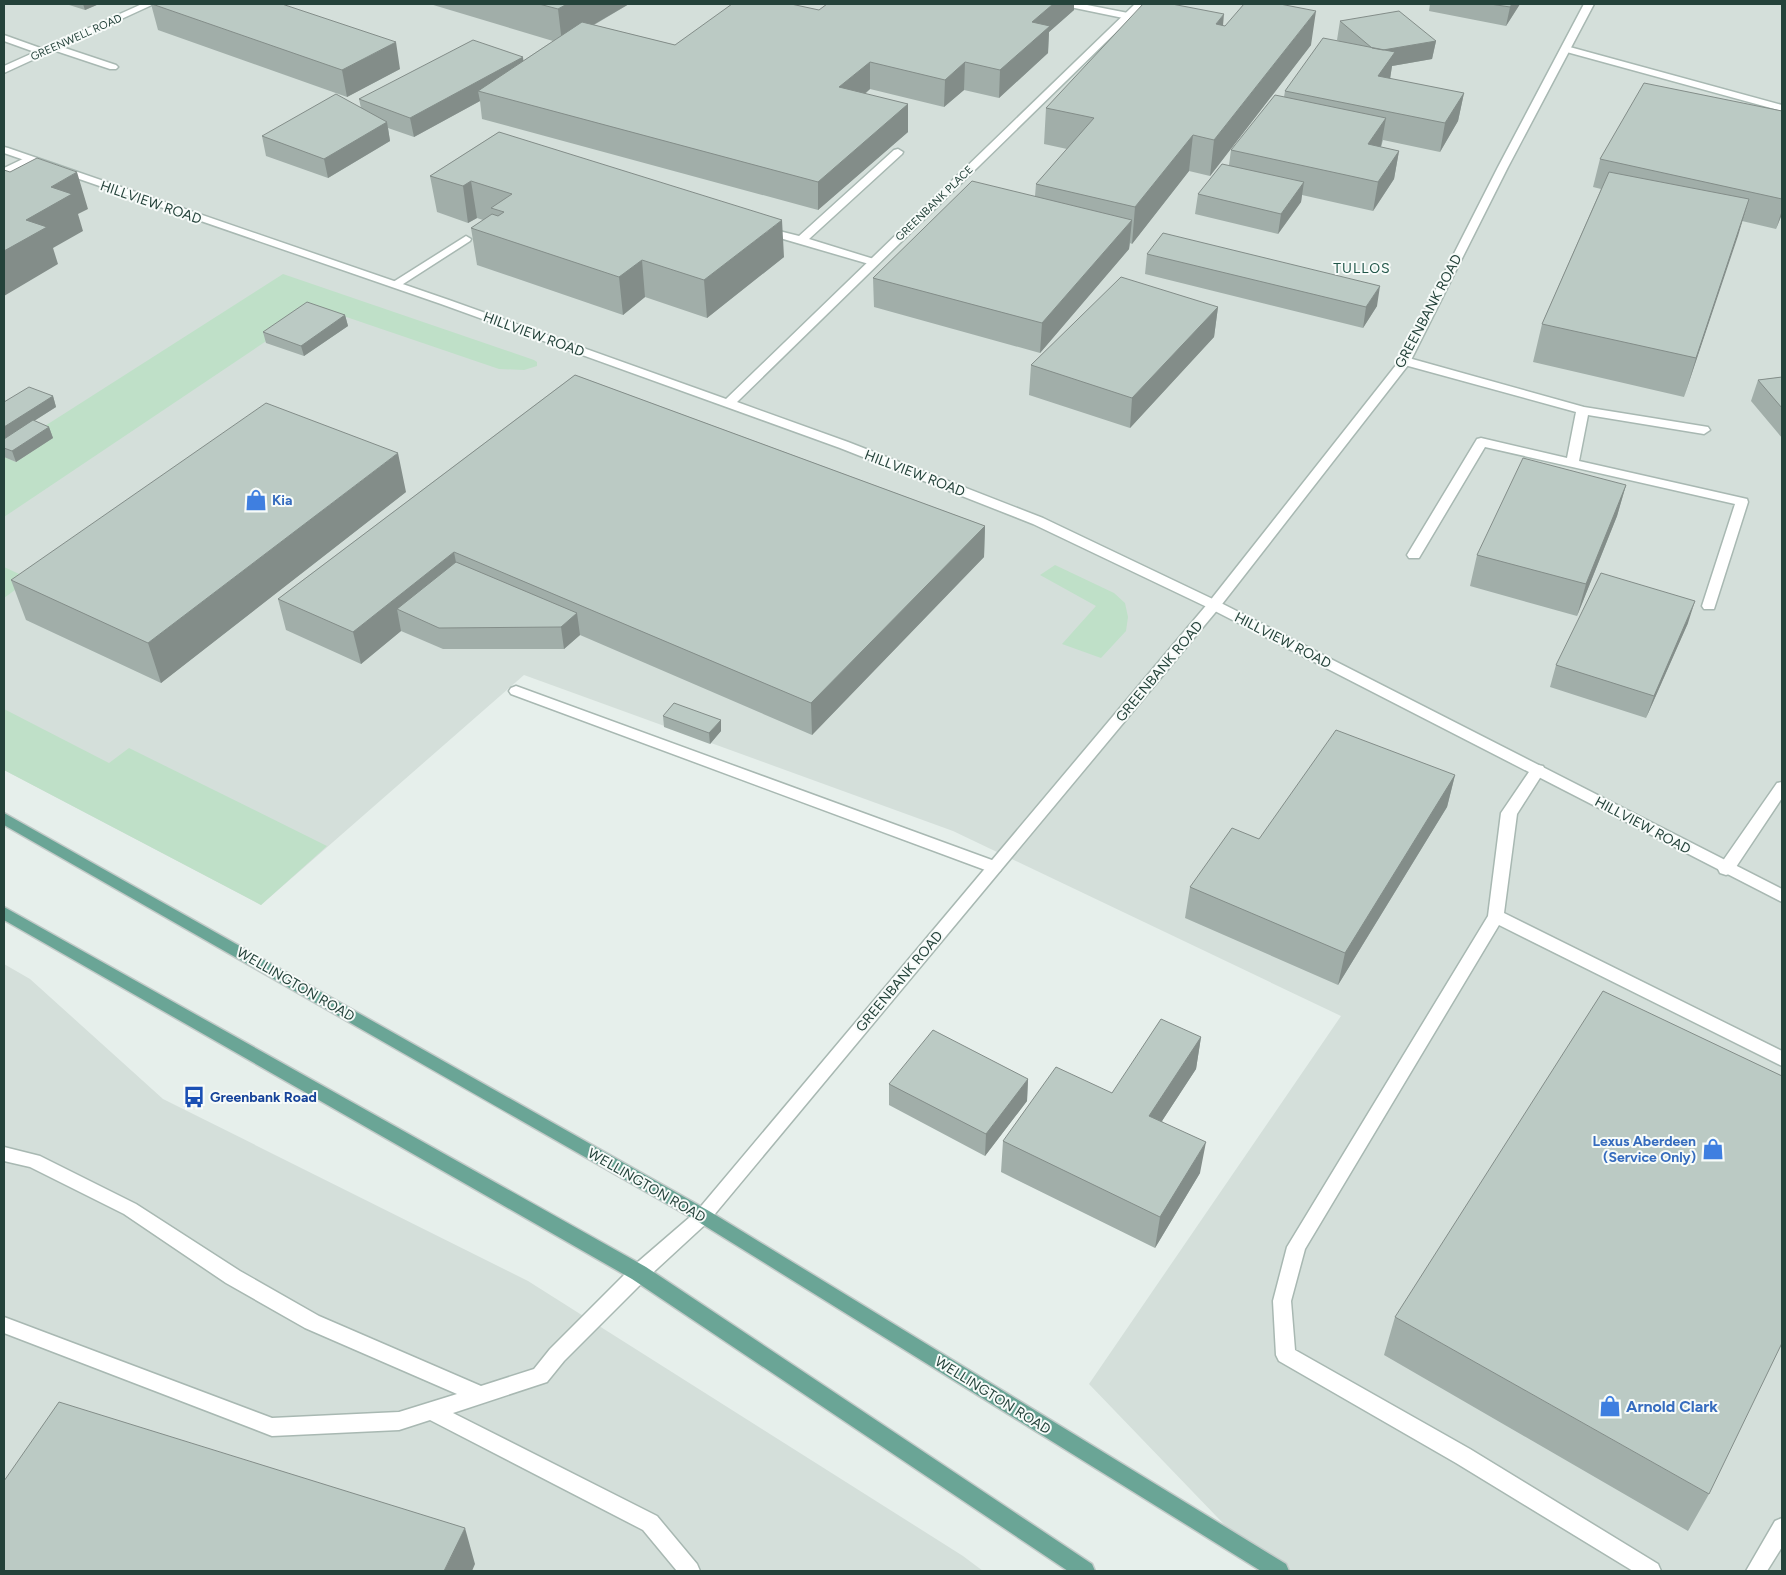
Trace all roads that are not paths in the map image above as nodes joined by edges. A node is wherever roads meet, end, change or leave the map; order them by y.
1 (149, 4) edge
2 (1070, 4) edge
3 (1140, 4) edge
4 (1589, 4) edge
5 (1128, 16) junction
6 (4, 38) edge
7 (53, 47) junction
8 (1566, 49) junction
9 (43, 52) junction
10 (113, 67) dead end
11 (4, 70) edge
12 (1782, 108) edge
13 (4, 150) edge
14 (898, 152) dead end
15 (29, 159) junction
16 (4, 172) edge
17 (755, 228) edge
18 (466, 239) dead end
19 (801, 240) junction
20 (873, 262) junction
21 (396, 284) junction
22 (1404, 361) junction
23 (728, 404) junction
24 (1583, 410) junction
25 (1704, 430) dead end
26 (1572, 463) junction
27 (1414, 555) dead end
28 (1214, 605) junction
29 (1709, 606) dead end
30 (516, 691) dead end
31 (1538, 770) junction
32 (1782, 787) edge
33 (4, 818) edge
34 (994, 867) junction
35 (1726, 869) junction
36 (1782, 896) edge
37 (4, 913) edge
38 (1496, 916) junction
39 (1782, 1059) edge
40 (4, 1154) edge
41 (703, 1216) junction
42 (639, 1273) junction
43 (4, 1325) edge
44 (481, 1395) junction
45 (431, 1411) junction
46 (1782, 1528) edge
47 (690, 1571) edge
48 (1085, 1571) edge
49 (1279, 1571) edge
50 (1651, 1571) edge
51 (1756, 1571) edge

1 - 7 street, GREENWELL ROAD
2 - 5 street
3 - 5 street, GREENBANK PLACE
4 - 8 street, GREENBANK ROAD
5 - 20 street, GREENBANK PLACE
6 - 9 street
7 - 9 street, GREENWELL ROAD
7 - 10 street
8 - 12 street
8 - 22 street, GREENBANK ROAD
9 - 11 street, GREENWELL ROAD
13 - 15 street, HILLVIEW ROAD
14 - 19 street
15 - 16 street
15 - 21 street, HILLVIEW ROAD
17 - 19 street
18 - 21 street
19 - 20 street
20 - 23 street, GREENBANK PLACE
21 - 23 street, HILLVIEW ROAD
22 - 24 street
22 - 28 street, GREENBANK ROAD
23 - 28 street, HILLVIEW ROAD
24 - 25 street
24 - 26 street
26 - 27 street
26 - 29 street
28 - 31 street, HILLVIEW ROAD
28 - 34 street, GREENBANK ROAD
30 - 34 street
31 - 35 street, HILLVIEW ROAD
31 - 38 street
32 - 35 street
33 - 41 main road, WELLINGTON ROAD
34 - 41 street, GREENBANK ROAD
35 - 36 street, HILLVIEW ROAD
37 - 42 main road
38 - 39 street
38 - 50 street
40 - 44 street
41 - 42 street, GREENBANK ROAD
41 - 49 main road, WELLINGTON ROAD
42 - 44 street, GREENBANK ROAD
42 - 48 main road
43 - 45 street, GREENBANK ROAD
44 - 45 street, GREENBANK ROAD
45 - 47 street
46 - 51 street

